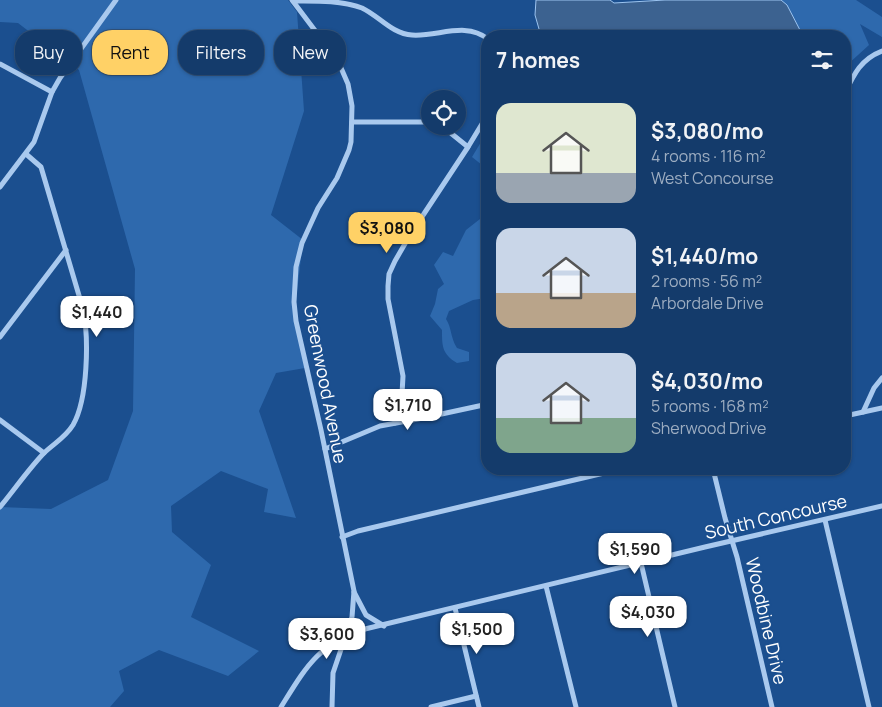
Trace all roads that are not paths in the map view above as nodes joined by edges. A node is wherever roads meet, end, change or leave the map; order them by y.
1 (116, 0) edge
2 (292, 0) edge
3 (481, 35) edge
4 (882, 51) edge
5 (0, 64) edge
6 (851, 81) edge
7 (52, 92) junction
8 (352, 122) junction
9 (421, 122) edge
10 (481, 126) edge
11 (453, 135) edge
12 (468, 147) junction
13 (26, 154) junction
14 (0, 187) edge
15 (66, 250) junction
16 (0, 337) edge
17 (882, 378) edge
18 (481, 405) edge
19 (882, 408) edge
20 (863, 412) junction
21 (851, 415) edge
22 (0, 420) edge
23 (395, 423) junction
24 (325, 449) junction
25 (44, 453) junction
26 (596, 475) edge
27 (715, 475) edge
28 (882, 506) edge
29 (0, 507) edge
30 (825, 520) junction
31 (342, 537) junction
32 (732, 541) junction
33 (641, 564) junction
34 (546, 586) junction
35 (354, 591) junction
36 (455, 608) junction
37 (384, 626) junction
38 (346, 635) junction
39 (476, 696) junction
40 (281, 707) edge
41 (332, 707) edge
42 (431, 707) edge
43 (478, 707) edge
44 (576, 707) edge
45 (675, 707) edge
46 (772, 707) edge
47 (869, 707) edge

1 - 7 street
2 - 3 street
2 - 8 street, Greenwood Avenue
4 - 6 street
5 - 7 street
7 - 13 street
8 - 9 street
8 - 24 street, Greenwood Avenue
10 - 12 street
11 - 12 street
12 - 23 street
13 - 14 street
13 - 15 street
15 - 16 street
15 - 25 street
17 - 20 street
18 - 23 street
19 - 20 street
20 - 21 street
22 - 25 street
23 - 24 street
24 - 31 street, Greenwood Avenue
25 - 29 street
26 - 31 street
27 - 32 street, Woodbine Drive
28 - 30 street, South Concourse
30 - 32 street, South Concourse
30 - 47 street
31 - 35 street, Greenwood Avenue
32 - 33 street, South Concourse
32 - 46 street, Woodbine Drive
33 - 34 street, South Concourse
33 - 45 street
34 - 36 street, South Concourse
34 - 44 street
35 - 37 street, Greenwood Avenue
35 - 38 street, Greenwood Avenue
36 - 37 street, South Concourse
36 - 39 street
37 - 38 street, South Concourse
38 - 40 street, South Concourse
38 - 41 street, Greenwood Avenue
39 - 42 street
39 - 43 street

